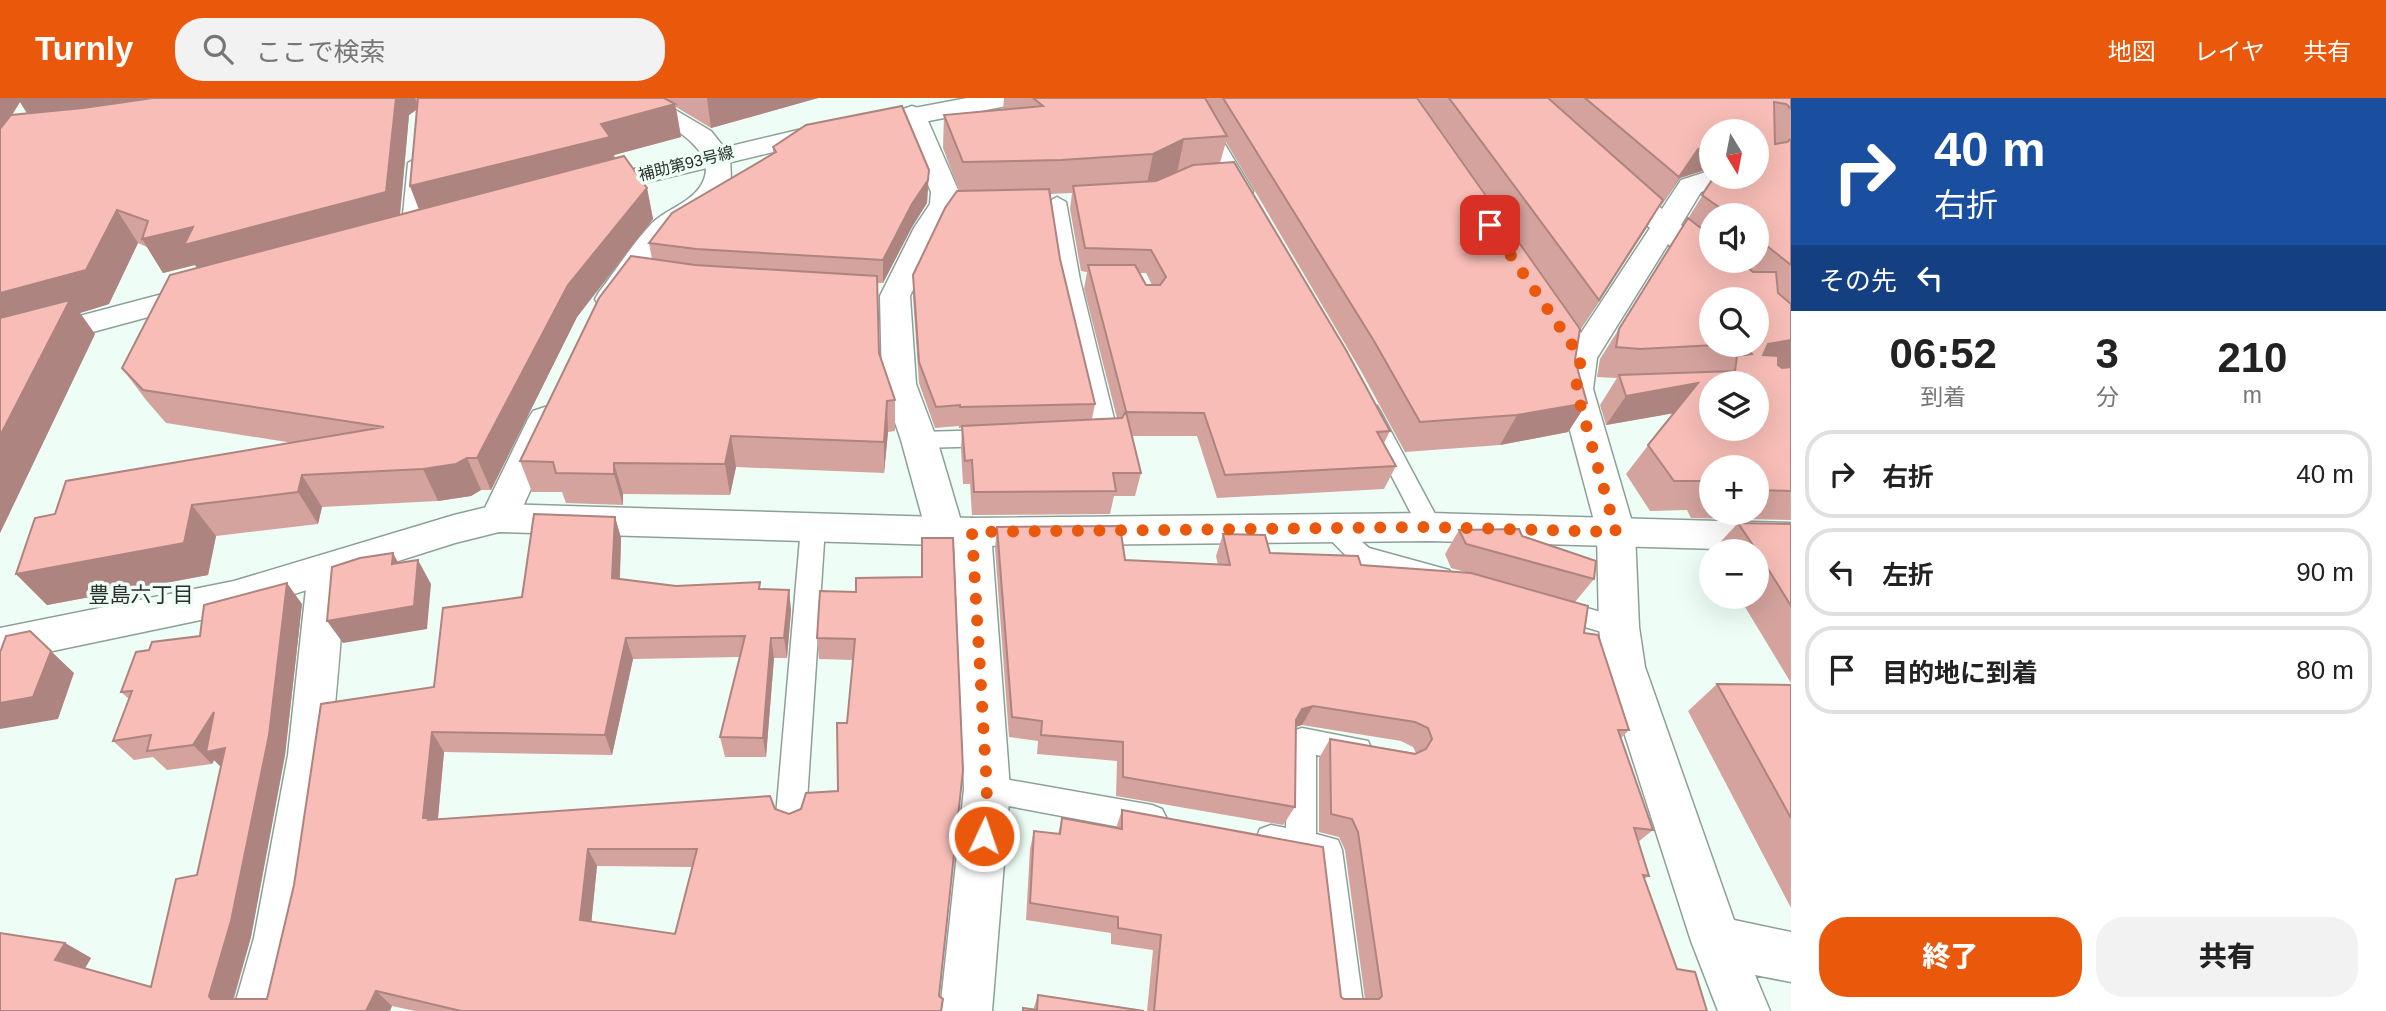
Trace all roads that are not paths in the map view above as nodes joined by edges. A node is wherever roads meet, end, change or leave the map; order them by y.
1 (637, 98) edge
2 (1012, 98) edge
3 (1189, 98) edge
4 (952, 103) edge
5 (912, 114) junction
6 (418, 140) edge
7 (717, 155) junction
8 (1592, 163) edge
9 (1235, 176) junction
10 (1209, 178) edge
11 (1699, 183) edge
12 (555, 197) edge
13 (1057, 202) dead end
14 (1255, 210) edge
15 (1665, 228) junction
16 (410, 236) edge
17 (629, 274) junction
18 (664, 279) edge
19 (225, 286) edge
20 (1532, 286) edge
21 (1737, 287) edge
22 (861, 294) edge
23 (895, 296) junction
24 (590, 325) edge
25 (0, 347) edge
26 (1589, 379) junction
27 (1361, 396) edge
28 (555, 397) edge
29 (1067, 436) edge
30 (1013, 438) edge
31 (919, 440) junction
32 (499, 518) junction
33 (813, 527) junction
34 (1430, 527) junction
35 (1331, 528) junction
36 (958, 531) junction
37 (1616, 532) junction
38 (1791, 537) edge
39 (327, 570) junction
40 (1464, 584) edge
41 (1528, 602) edge
42 (1619, 627) junction
43 (0, 646) edge
44 (1389, 755) edge
45 (987, 789) junction
46 (791, 816) edge
47 (1178, 823) edge
48 (1246, 835) edge
49 (1301, 845) junction
50 (1716, 941) junction
51 (1791, 957) edge
52 (259, 1011) edge
53 (966, 1011) edge
54 (1347, 1011) edge
55 (1744, 1011) edge

1 - 7 street
2 - 4 street, 補助第93号線
3 - 9 lane
4 - 5 street, 補助第93号線
5 - 7 street, 補助第93号線
5 - 23 street
6 - 16 lane
7 - 12 street, 補助第93号線
7 - 17 street
8 - 15 street
9 - 10 lane
9 - 14 lane
11 - 15 street
13 - 29 lane
15 - 21 street
15 - 26 street
17 - 18 street
17 - 24 street
19 - 25 street
20 - 26 street
22 - 23 street
23 - 31 street
26 - 37 street
27 - 34 lane
28 - 32 street
30 - 31 lane
31 - 36 street
32 - 33 street
32 - 39 street
33 - 36 street
33 - 46 lane
34 - 35 street
34 - 37 street
35 - 36 street
35 - 40 lane
36 - 45 street
37 - 38 street
37 - 42 street
39 - 43 street
39 - 52 street
41 - 42 lane
42 - 50 street
44 - 49 lane
45 - 47 lane
45 - 53 street
48 - 49 lane
49 - 54 lane
50 - 51 street
50 - 55 street

